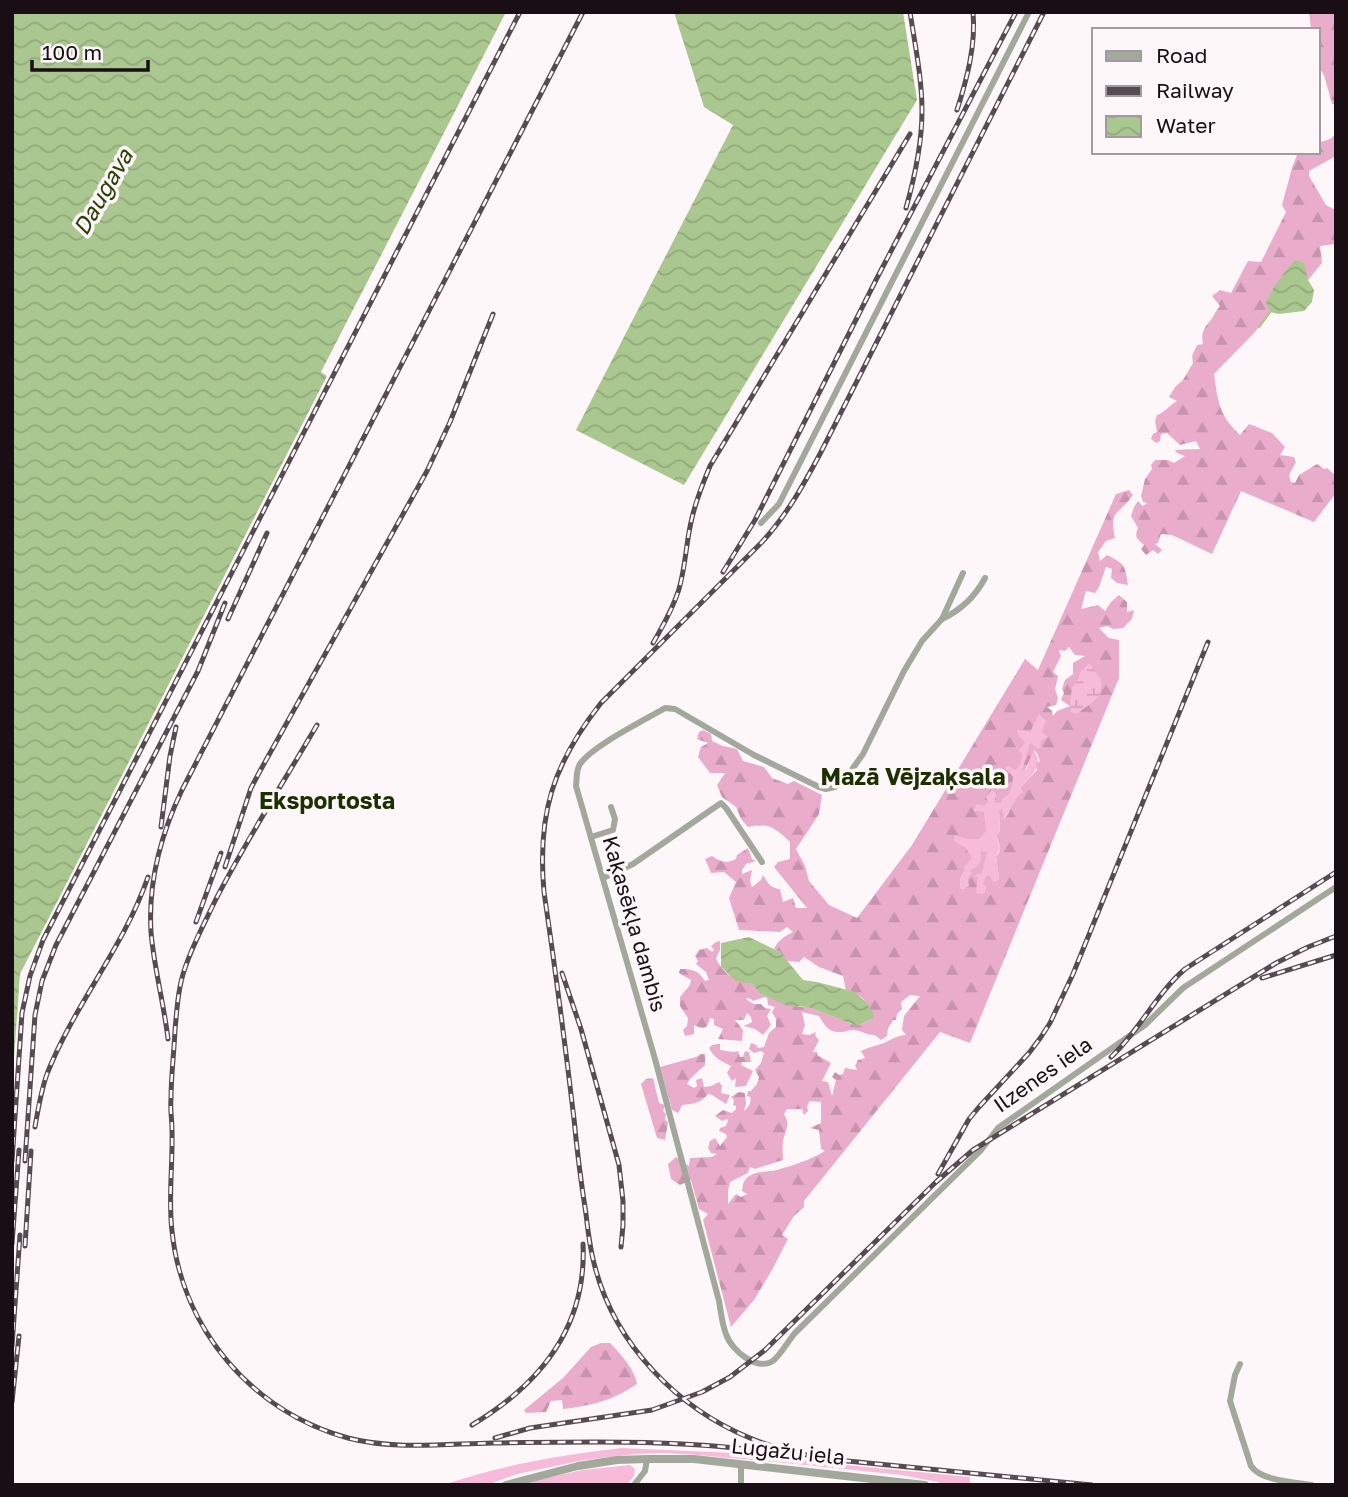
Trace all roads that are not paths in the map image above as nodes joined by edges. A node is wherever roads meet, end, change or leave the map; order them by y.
1 (1029, 12) edge
2 (761, 523) dead end
3 (963, 573) dead end
4 (985, 578) dead end
5 (942, 619) junction
6 (611, 807) dead end
7 (591, 837) junction
8 (762, 862) dead end
9 (603, 878) junction
10 (1336, 887) edge
11 (773, 1360) joint
12 (1240, 1364) dead end
13 (647, 1459) junction
14 (741, 1464) junction
15 (898, 1483) edge
16 (506, 1485) edge
17 (634, 1485) edge
18 (741, 1485) edge
19 (925, 1485) edge
20 (1312, 1485) edge

1 - 2 street
3 - 5 street
4 - 5 street
5 - 7 street, Kaķasēkļa dambis
6 - 7 street
7 - 9 street, Kaķasēkļa dambis
8 - 9 street
9 - 11 street, Kaķasēkļa dambis
10 - 11 street, Ilzenes iela
12 - 20 street
13 - 14 street, Lugažu iela
13 - 16 street, Lugažu iela
13 - 17 street
14 - 15 street, Lugažu iela
14 - 18 street
15 - 19 street, Lugažu iela

